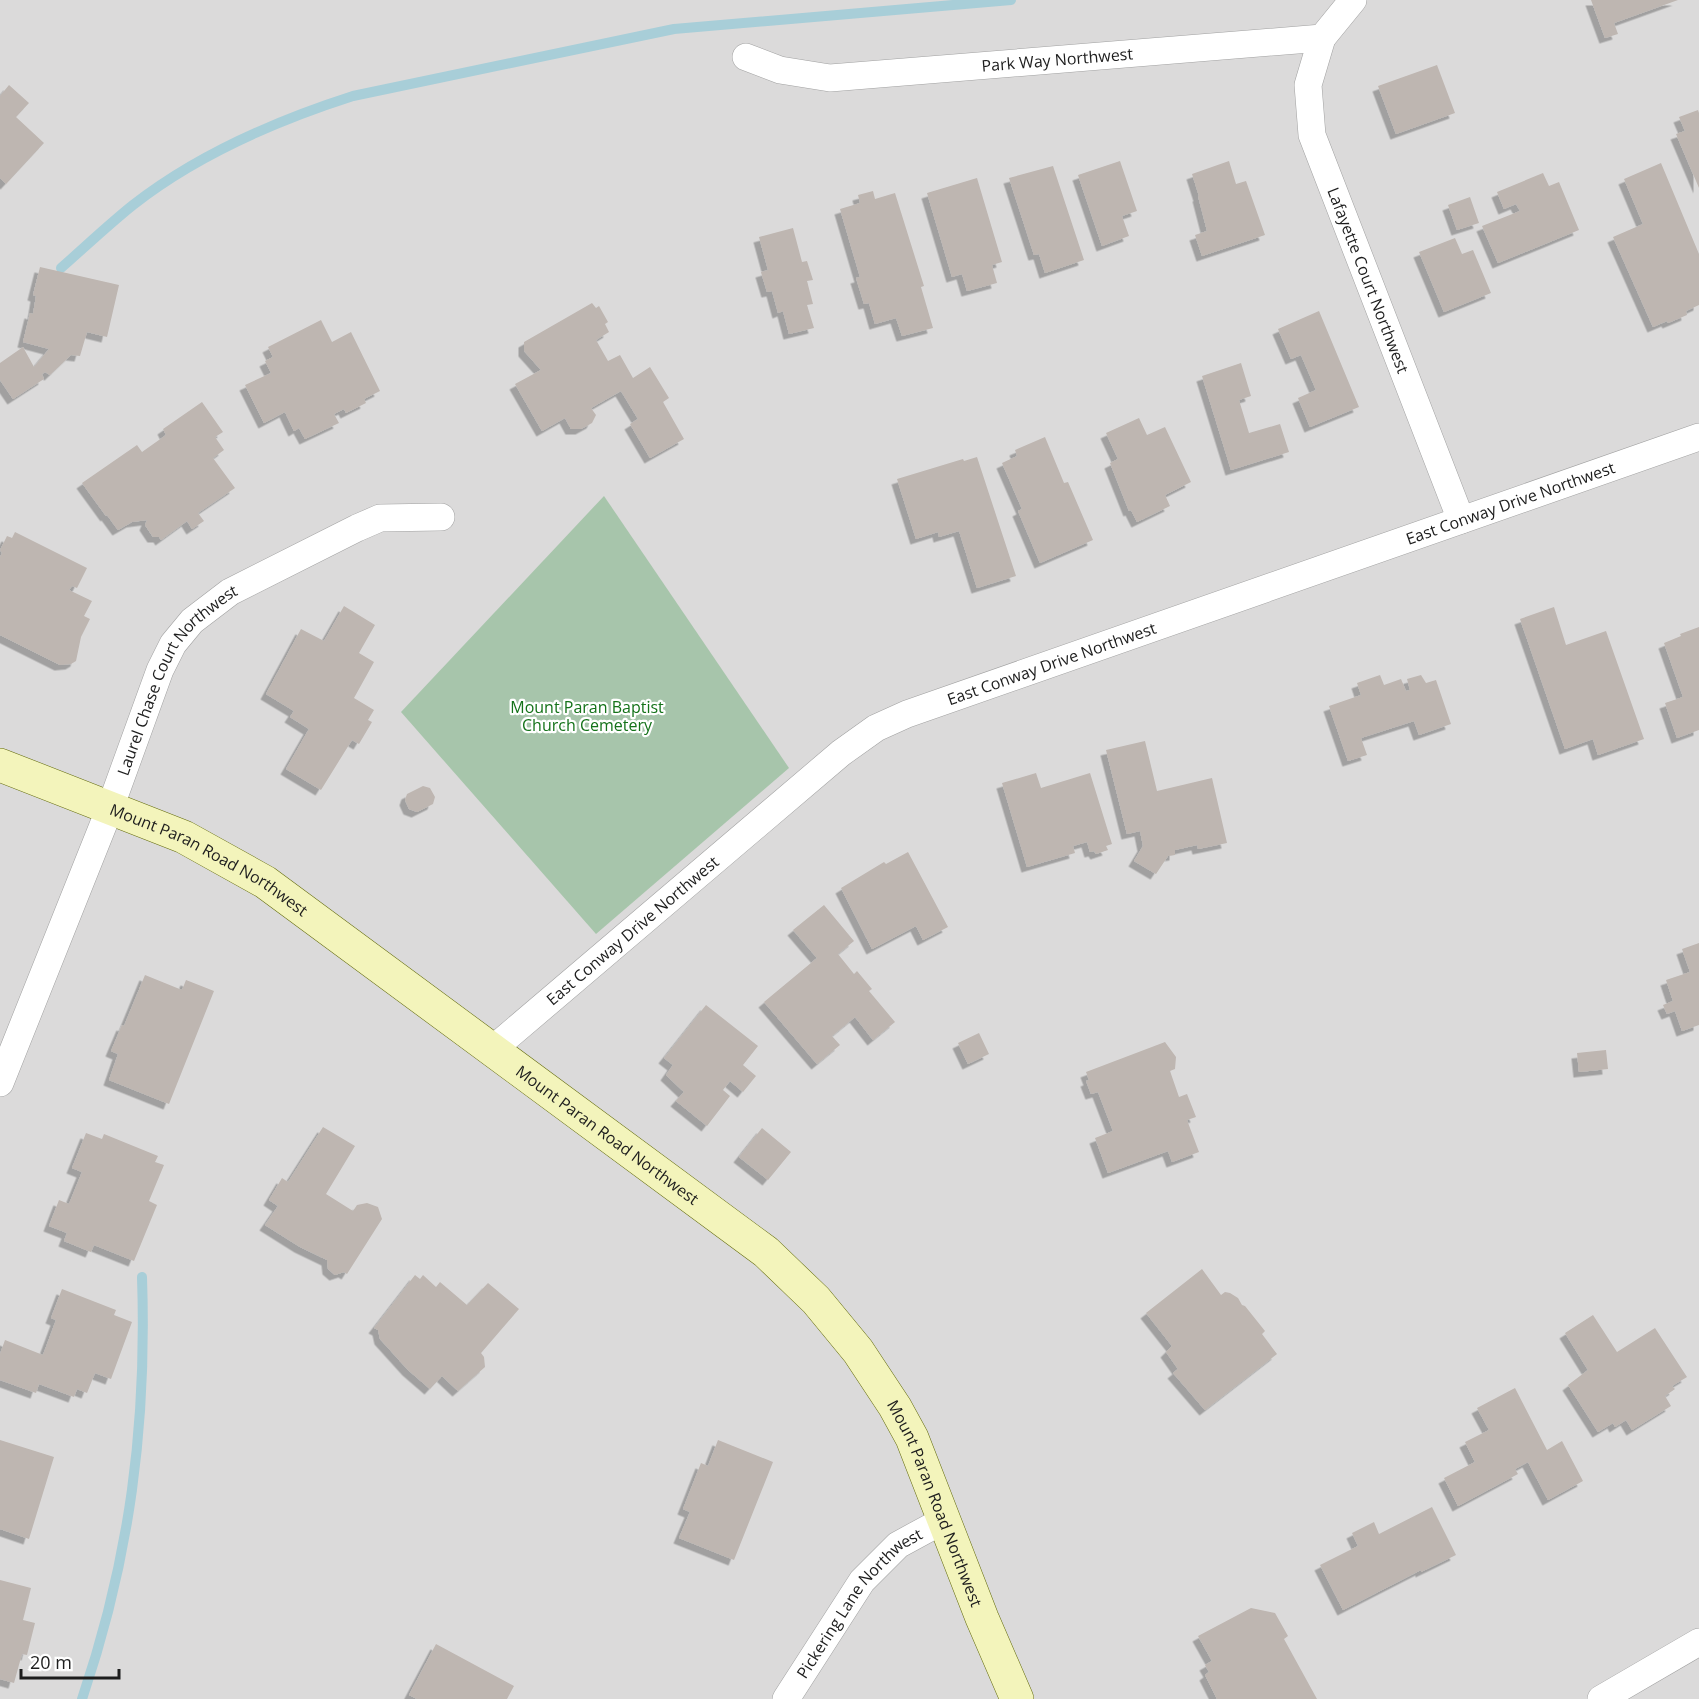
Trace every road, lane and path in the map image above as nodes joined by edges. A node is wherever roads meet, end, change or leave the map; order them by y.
1 (1353, 0) edge
2 (1322, 38) junction
3 (747, 57) dead end
4 (1699, 436) edge
5 (441, 517) dead end
6 (1461, 520) junction
7 (0, 765) edge
8 (110, 808) junction
9 (493, 1049) junction
10 (0, 1083) edge
11 (944, 1520) junction
12 (1699, 1642) edge
13 (786, 1699) edge
14 (1017, 1699) edge
15 (1601, 1699) edge

1 - 2 street
2 - 3 street, Park Way Northwest
2 - 6 street, Lafayette Court Northwest
4 - 6 street, East Conway Drive Northwest
5 - 8 street, Laurel Chase Court Northwest
6 - 9 street, East Conway Drive Northwest
7 - 8 main road, Mount Paran Road Northwest
8 - 9 main road, Mount Paran Road Northwest
8 - 10 street, Laurel Chase Court Northwest
9 - 11 main road, Mount Paran Road Northwest
11 - 13 street, Pickering Lane Northwest
11 - 14 main road, Mount Paran Road Northwest
12 - 15 street

